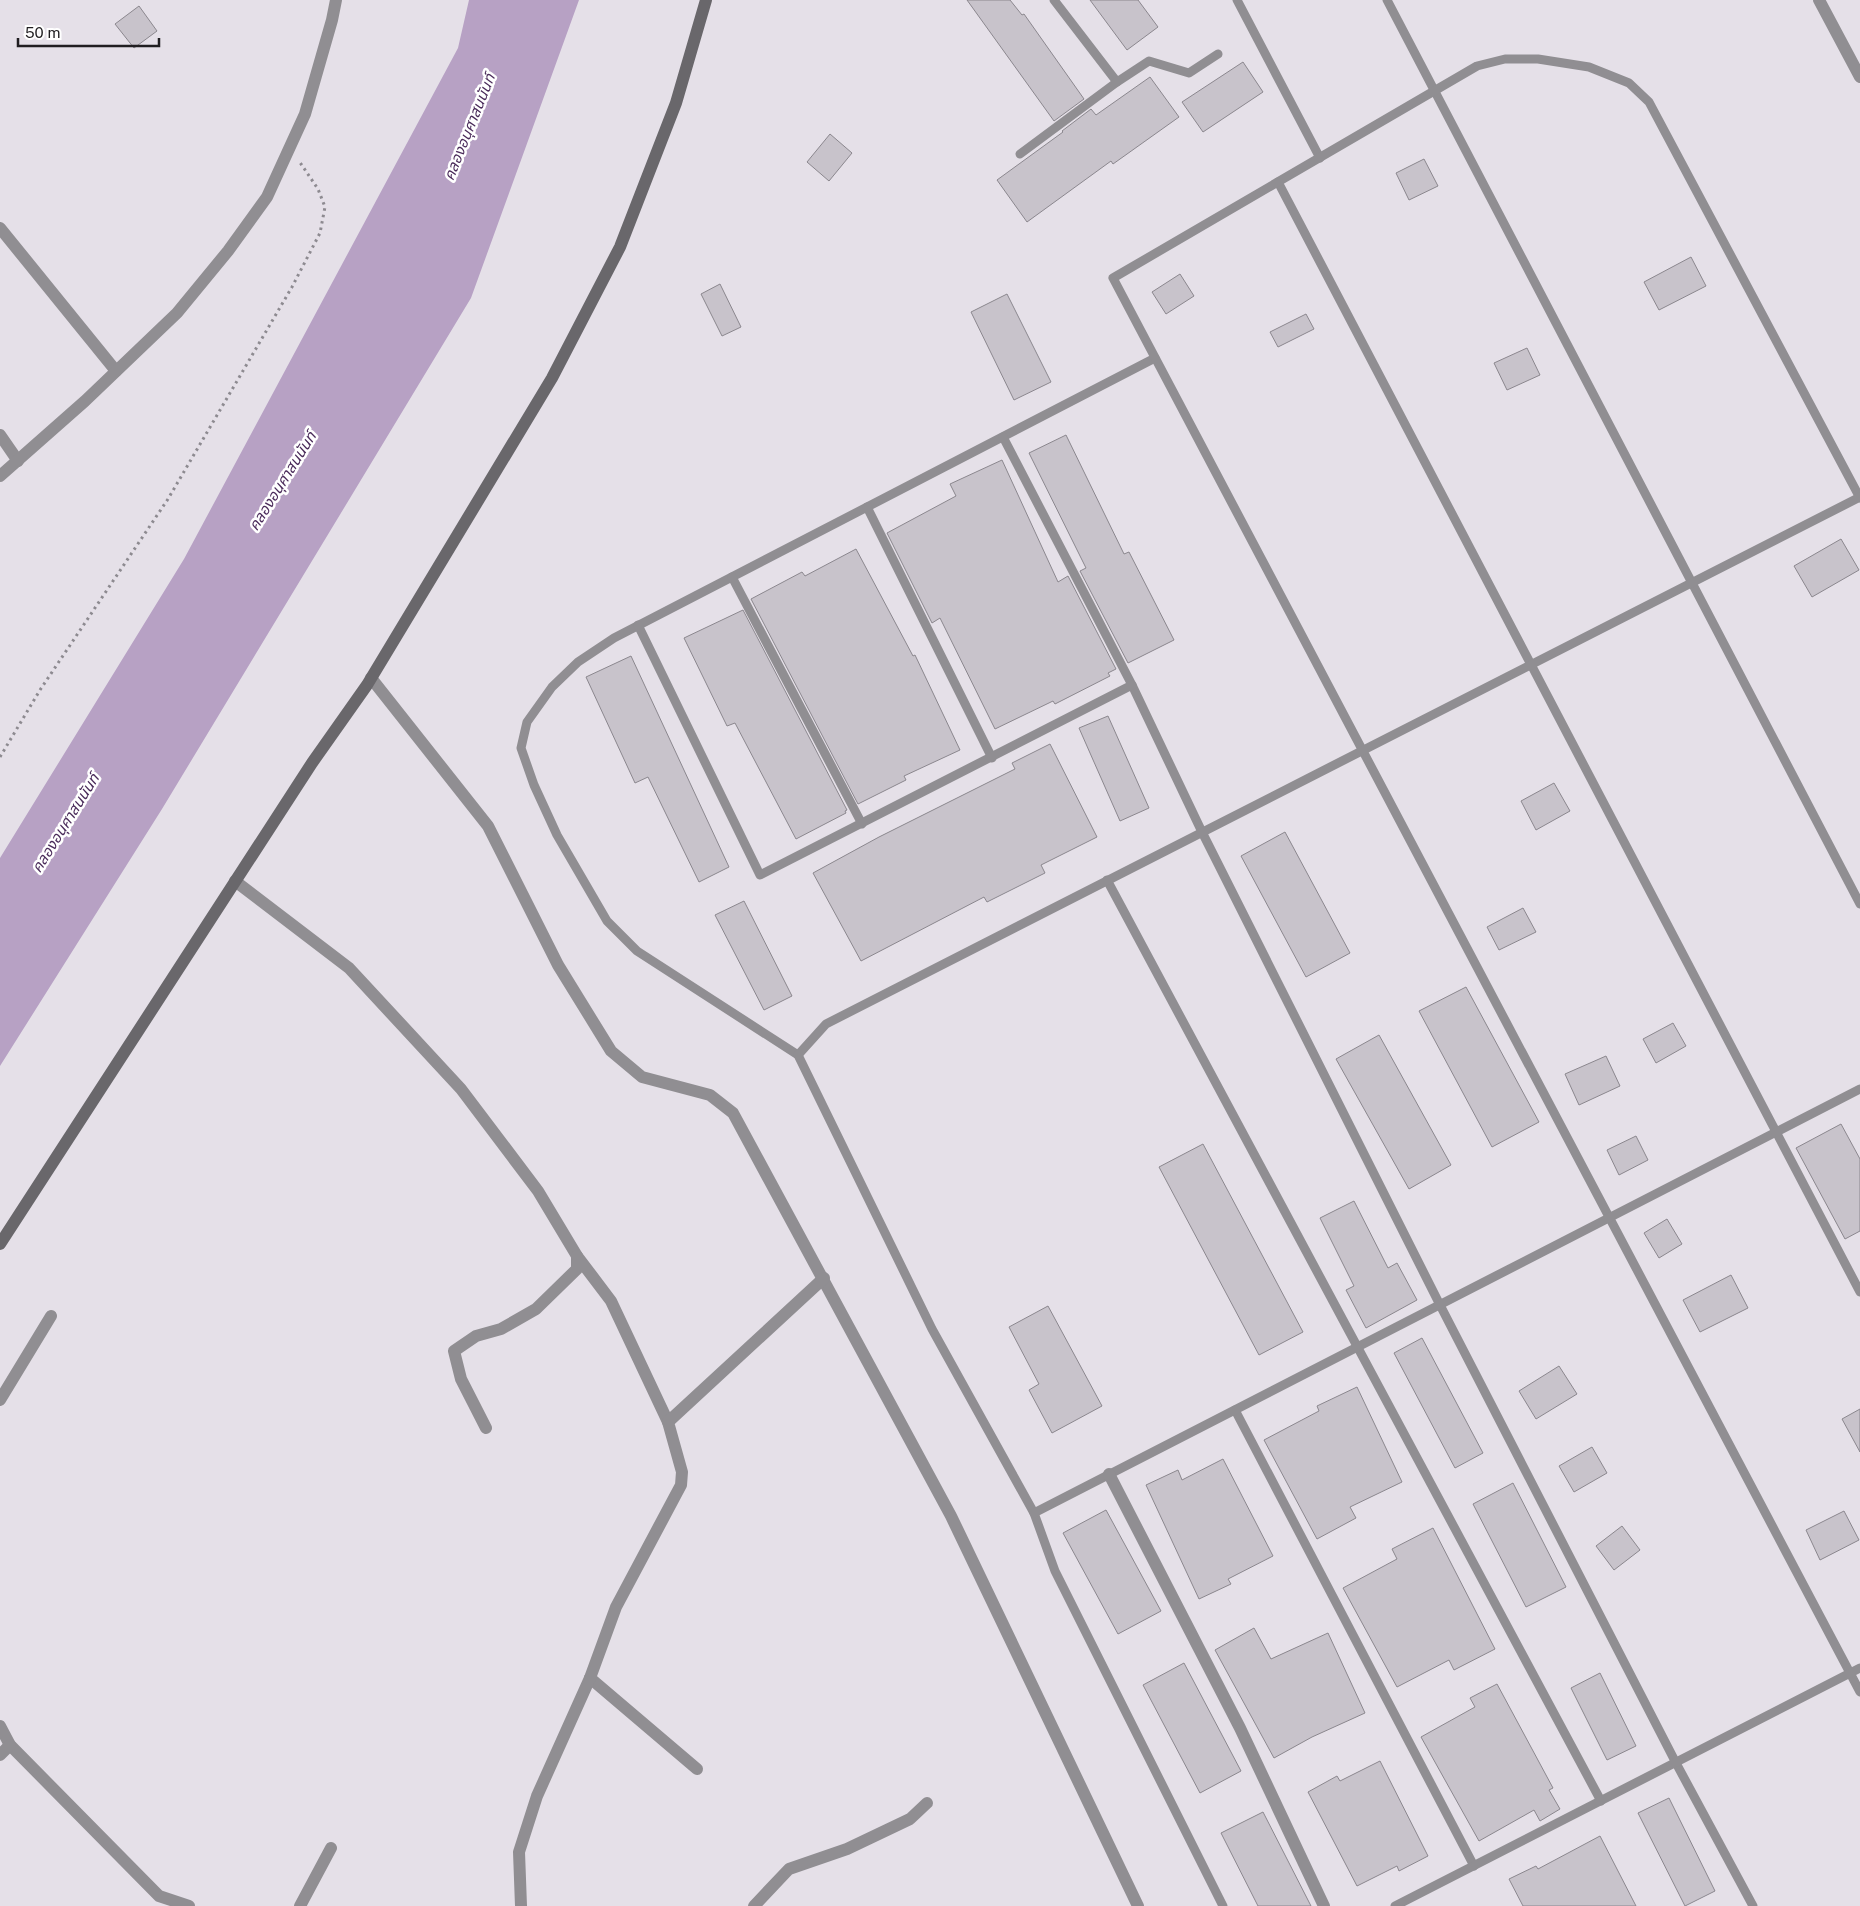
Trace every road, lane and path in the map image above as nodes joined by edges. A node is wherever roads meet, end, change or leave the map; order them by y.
1 (336, 0) edge
2 (706, 0) edge
3 (1054, 0) edge
4 (1237, 0) edge
5 (1387, 0) edge
6 (1819, 0) edge
7 (1218, 54) dead end
8 (1860, 77) edge
9 (1117, 82) junction
10 (1434, 91) junction
11 (289, 148) junction
12 (1020, 154) dead end
13 (1320, 158) junction
14 (1278, 182) junction
15 (0, 228) edge
16 (1155, 358) junction
17 (116, 371) junction
18 (0, 435) edge
19 (1003, 437) junction
20 (18, 461) junction
21 (0, 476) edge
22 (1860, 498) edge
23 (868, 507) junction
24 (732, 577) junction
25 (1692, 583) junction
26 (638, 625) junction
27 (1531, 665) junction
28 (371, 678) junction
29 (1132, 686) junction
30 (1362, 751) junction
31 (0, 757) edge
32 (992, 758) junction
33 (862, 824) junction
34 (1202, 832) junction
35 (1107, 880) junction
36 (236, 881) junction
37 (1860, 904) edge
38 (798, 1055) junction
39 (1860, 1090) edge
40 (1776, 1132) junction
41 (1609, 1218) junction
42 (0, 1244) edge
43 (577, 1256) junction
44 (824, 1278) junction
45 (1860, 1292) edge
46 (1440, 1305) junction
47 (51, 1316) dead end
48 (1358, 1347) junction
49 (0, 1400) edge
50 (1235, 1410) junction
51 (668, 1422) junction
52 (486, 1428) dead end
53 (1109, 1474) junction
54 (1034, 1513) junction
55 (1860, 1668) edge
56 (1850, 1673) junction
57 (590, 1678) junction
58 (1860, 1692) edge
59 (0, 1726) edge
60 (10, 1745) junction
61 (0, 1755) edge
62 (1676, 1763) junction
63 (697, 1769) dead end
64 (1601, 1801) junction
65 (928, 1803) dead end
66 (331, 1848) dead end
67 (1474, 1866) junction
68 (157, 1901) edge
69 (190, 1906) edge
70 (300, 1906) edge
71 (521, 1906) edge
72 (754, 1906) edge
73 (1138, 1906) edge
74 (1223, 1906) edge
75 (1324, 1906) edge
76 (1395, 1906) edge
77 (1753, 1906) edge

1 - 11 street
2 - 28 main road
3 - 9 lane
4 - 13 lane
5 - 10 lane
6 - 8 street
7 - 9 lane
9 - 12 lane
10 - 13 lane
10 - 22 lane
10 - 25 lane
11 - 17 street
11 - 31 path
13 - 14 lane
14 - 16 lane
14 - 27 lane
15 - 17 street
16 - 19 lane
16 - 30 lane
17 - 20 street
18 - 20 street
19 - 23 lane
19 - 29 lane
20 - 21 street
22 - 25 lane
23 - 24 lane
23 - 32 lane
24 - 26 lane
24 - 33 lane
25 - 27 lane
25 - 37 lane
26 - 33 lane
26 - 38 lane
27 - 30 lane
27 - 40 lane
28 - 36 main road
28 - 44 street
29 - 32 lane
29 - 34 lane
30 - 34 lane
30 - 41 lane
32 - 33 lane
34 - 35 lane
34 - 46 lane
35 - 38 lane
35 - 48 lane
36 - 42 main road
36 - 43 street
38 - 54 lane
39 - 40 lane
40 - 41 lane
40 - 45 lane
41 - 46 lane
41 - 56 lane
43 - 51 street
43 - 52 street
44 - 51 street
44 - 73 street
46 - 48 lane
46 - 62 lane
47 - 49 street
48 - 50 lane
48 - 64 lane
50 - 53 lane
50 - 67 lane
51 - 57 street
53 - 54 lane
53 - 75 street
54 - 74 lane
55 - 56 lane
56 - 58 lane
56 - 62 lane
57 - 63 street
57 - 71 street
59 - 60 street
60 - 61 street
60 - 68 street
62 - 64 lane
62 - 77 lane
64 - 67 lane
65 - 72 street
66 - 70 street
67 - 76 lane
68 - 69 street

